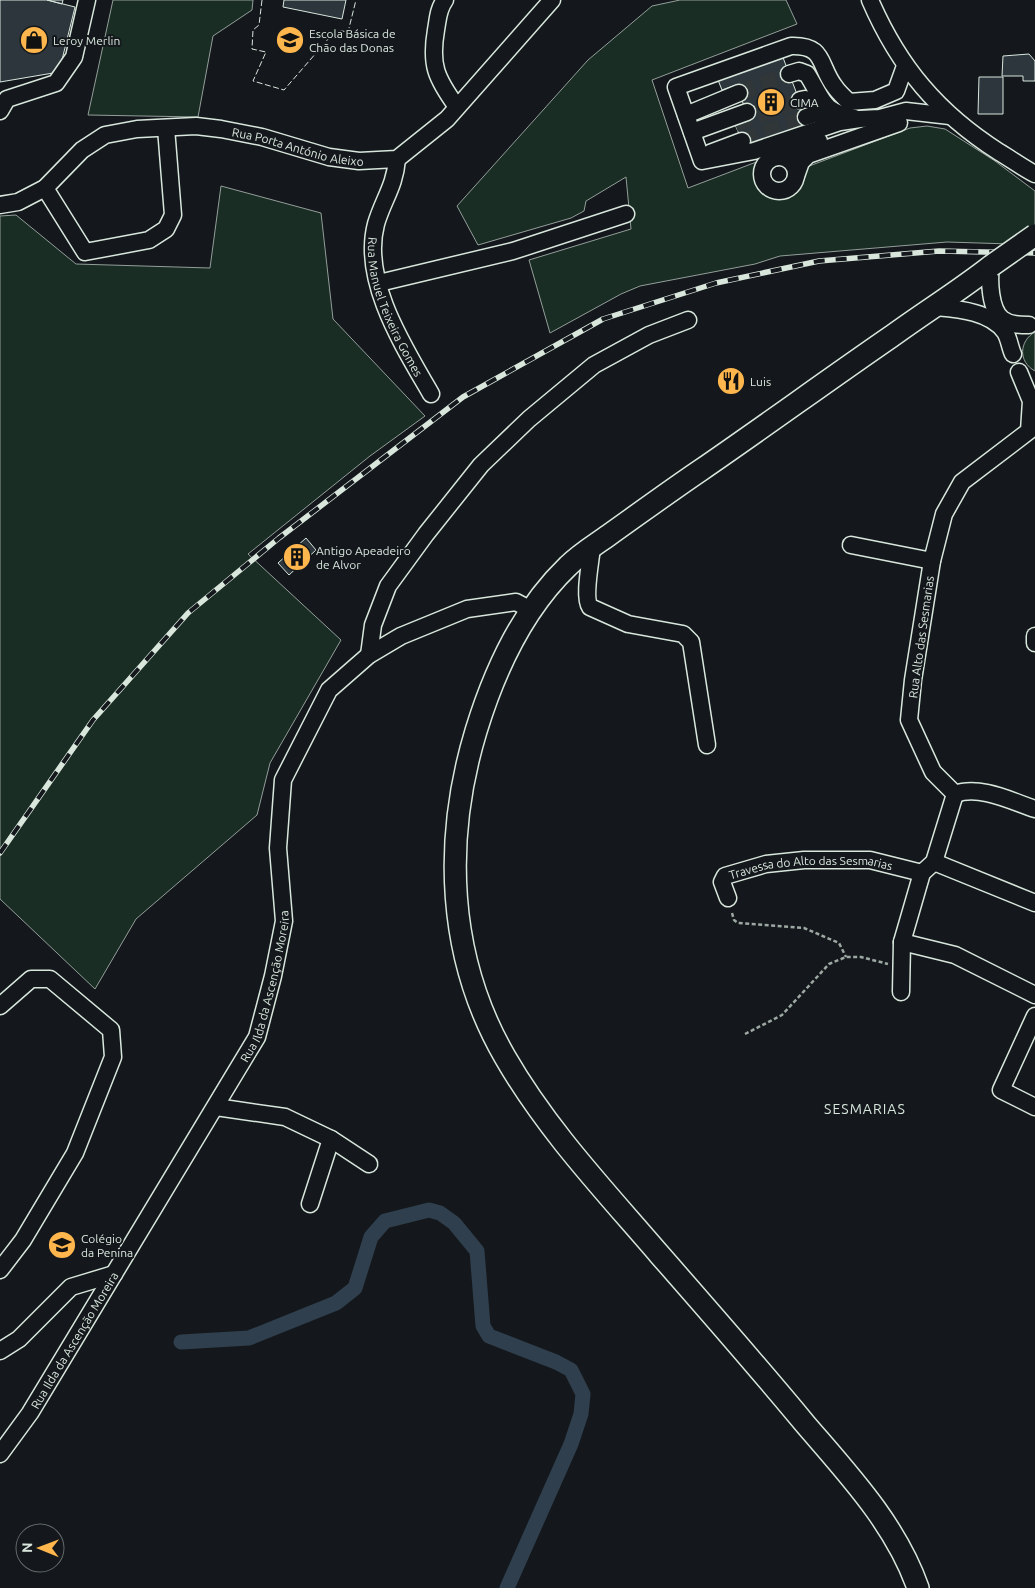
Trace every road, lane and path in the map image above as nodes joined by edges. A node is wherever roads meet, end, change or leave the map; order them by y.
1 (87, 0) edge
2 (444, 0) edge
3 (552, 0) edge
4 (870, 0) edge
5 (905, 66) junction
6 (743, 103) tunnel mouth
7 (826, 104) junction
8 (457, 107) junction
9 (0, 111) edge
10 (950, 116) junction
11 (880, 118) junction
12 (860, 119) junction
13 (166, 128) junction
14 (738, 132) tunnel mouth
15 (693, 136) junction
16 (776, 157) junction
17 (397, 159) junction
18 (1034, 173) edge
19 (796, 176) junction
20 (45, 188) junction
21 (0, 205) edge
22 (626, 214) dead end
23 (1035, 235) edge
24 (991, 266) junction
25 (379, 283) junction
26 (969, 283) junction
27 (935, 307) junction
28 (989, 312) junction
29 (688, 320) dead end
30 (1032, 324) edge
31 (1013, 354) junction
32 (1019, 372) junction
33 (1035, 383) edge
34 (431, 394) dead end
35 (1032, 419) edge
36 (851, 545) dead end
37 (592, 546) junction
38 (932, 561) junction
39 (533, 611) junction
40 (1035, 636) edge
41 (1035, 643) edge
42 (369, 655) junction
43 (707, 745) dead end
44 (955, 794) junction
45 (1035, 809) edge
46 (934, 862) junction
47 (922, 873) junction
48 (728, 898) joint
49 (1035, 903) edge
50 (902, 942) junction
51 (846, 957) junction
52 (901, 968) junction
53 (901, 992) dead end
54 (1035, 995) edge
55 (0, 1006) edge
56 (1035, 1016) edge
57 (745, 1034) dead end
58 (216, 1107) junction
59 (1035, 1107) edge
60 (331, 1140) junction
61 (369, 1164) dead end
62 (310, 1204) dead end
63 (0, 1270) edge
64 (114, 1274) junction
65 (0, 1351) edge
66 (0, 1454) edge
67 (918, 1588) edge

1 - 9 street
2 - 8 street
3 - 8 street
4 - 5 street
5 - 10 street
5 - 15 street
6 - 15 street
7 - 7 street
7 - 12 street
8 - 17 street
10 - 11 street
10 - 18 street
10 - 19 street
11 - 12 street
11 - 16 street
12 - 15 street
13 - 17 street, Rua Porta António Aleixo
13 - 20 street, Rua Porta António Aleixo
13 - 20 street
14 - 15 street
16 - 19 street
16 - 19 street
17 - 25 street, Rua Manuel Teixeira Gomes
20 - 21 street, Rua Porta António Aleixo
22 - 25 street
23 - 24 main road, bridge
24 - 26 main road
24 - 28 street
25 - 34 street, Rua Manuel Teixeira Gomes
26 - 27 main road
26 - 28 street
27 - 28 street
27 - 37 main road
28 - 30 street
28 - 31 street
29 - 42 street
30 - 31 street
31 - 32 street, Rua Alto das Sesmarias
32 - 33 street
32 - 35 street, Rua Alto das Sesmarias
35 - 38 street, Rua Alto das Sesmarias
36 - 38 street
37 - 39 main road
37 - 43 street
38 - 44 street, Rua Alto das Sesmarias
39 - 42 street, Rua Ilda da Ascenção Moreira
39 - 67 main road
40 - 41 street
42 - 58 street, Rua Ilda da Ascenção Moreira
44 - 45 street
44 - 46 street
46 - 47 street
46 - 49 street
47 - 48 street, Travessa do Alto das Sesmarias
47 - 50 street
48 - 51 path
50 - 52 street
50 - 54 street
51 - 52 path
51 - 57 path
52 - 53 street
55 - 63 street
56 - 59 street
58 - 60 street
58 - 64 street, Rua Ilda da Ascenção Moreira
60 - 61 street
60 - 62 street
64 - 65 street
64 - 66 street, Rua Ilda da Ascenção Moreira

